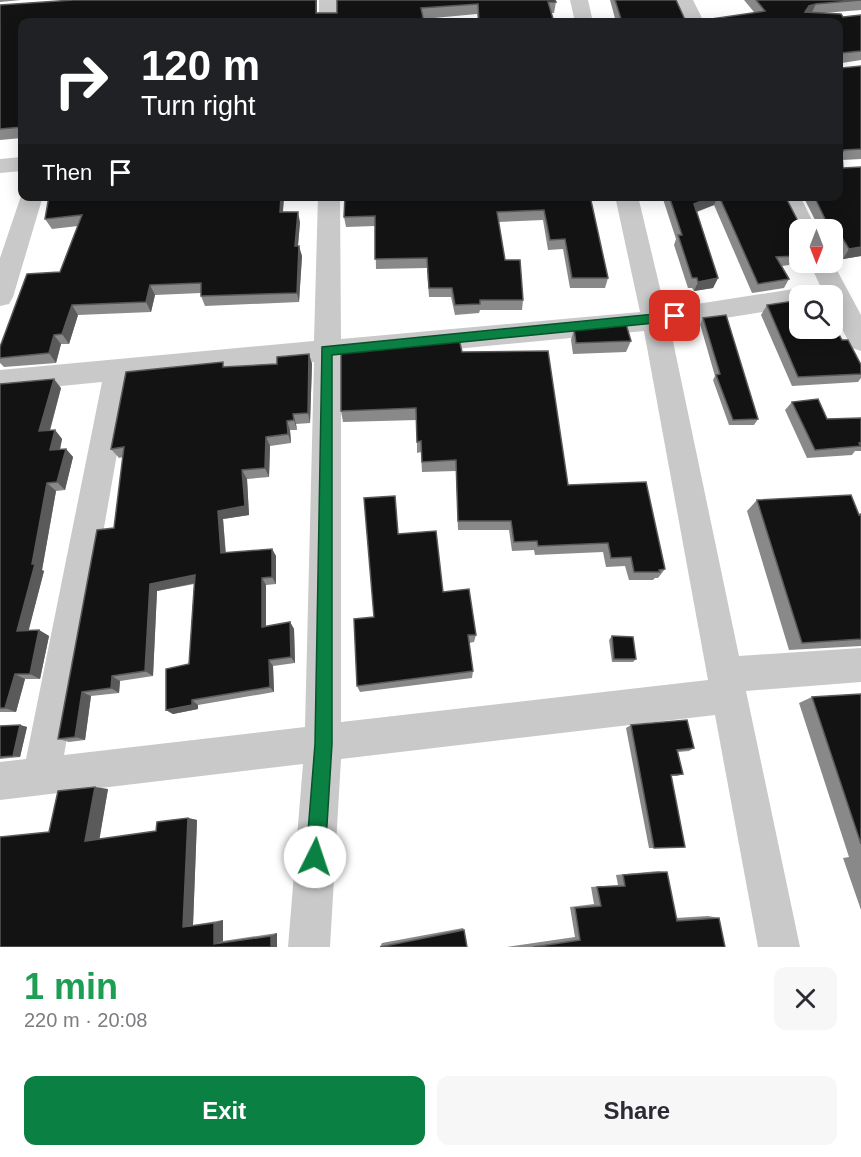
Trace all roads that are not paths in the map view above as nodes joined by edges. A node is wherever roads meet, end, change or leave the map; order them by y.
1 (328, 0) edge
2 (579, 0) edge
3 (684, 0) edge
4 (328, 18) edge
5 (583, 18) edge
6 (693, 18) edge
7 (18, 164) edge
8 (0, 166) edge
9 (30, 201) edge
10 (329, 201) edge
11 (627, 201) edge
12 (790, 201) edge
13 (800, 219) edge
14 (861, 288) edge
15 (843, 290) edge
16 (0, 297) edge
17 (789, 299) edge
18 (843, 306) edge
19 (655, 320) junction
20 (861, 341) edge
21 (326, 350) junction
22 (118, 370) junction
23 (0, 381) edge
24 (861, 665) edge
25 (727, 685) junction
26 (323, 744) junction
27 (42, 775) junction
28 (0, 781) edge
29 (309, 947) edge
30 (780, 947) edge

1 - 4 street
2 - 5 street
3 - 6 street
7 - 8 street
9 - 16 street
10 - 21 street
11 - 19 street
12 - 13 street
14 - 15 street
17 - 19 street
18 - 20 street
19 - 21 street
19 - 25 street
21 - 22 street
21 - 26 street
22 - 23 street
22 - 27 street
24 - 25 street
25 - 26 street
25 - 30 street
26 - 27 street
26 - 29 street
27 - 28 street

